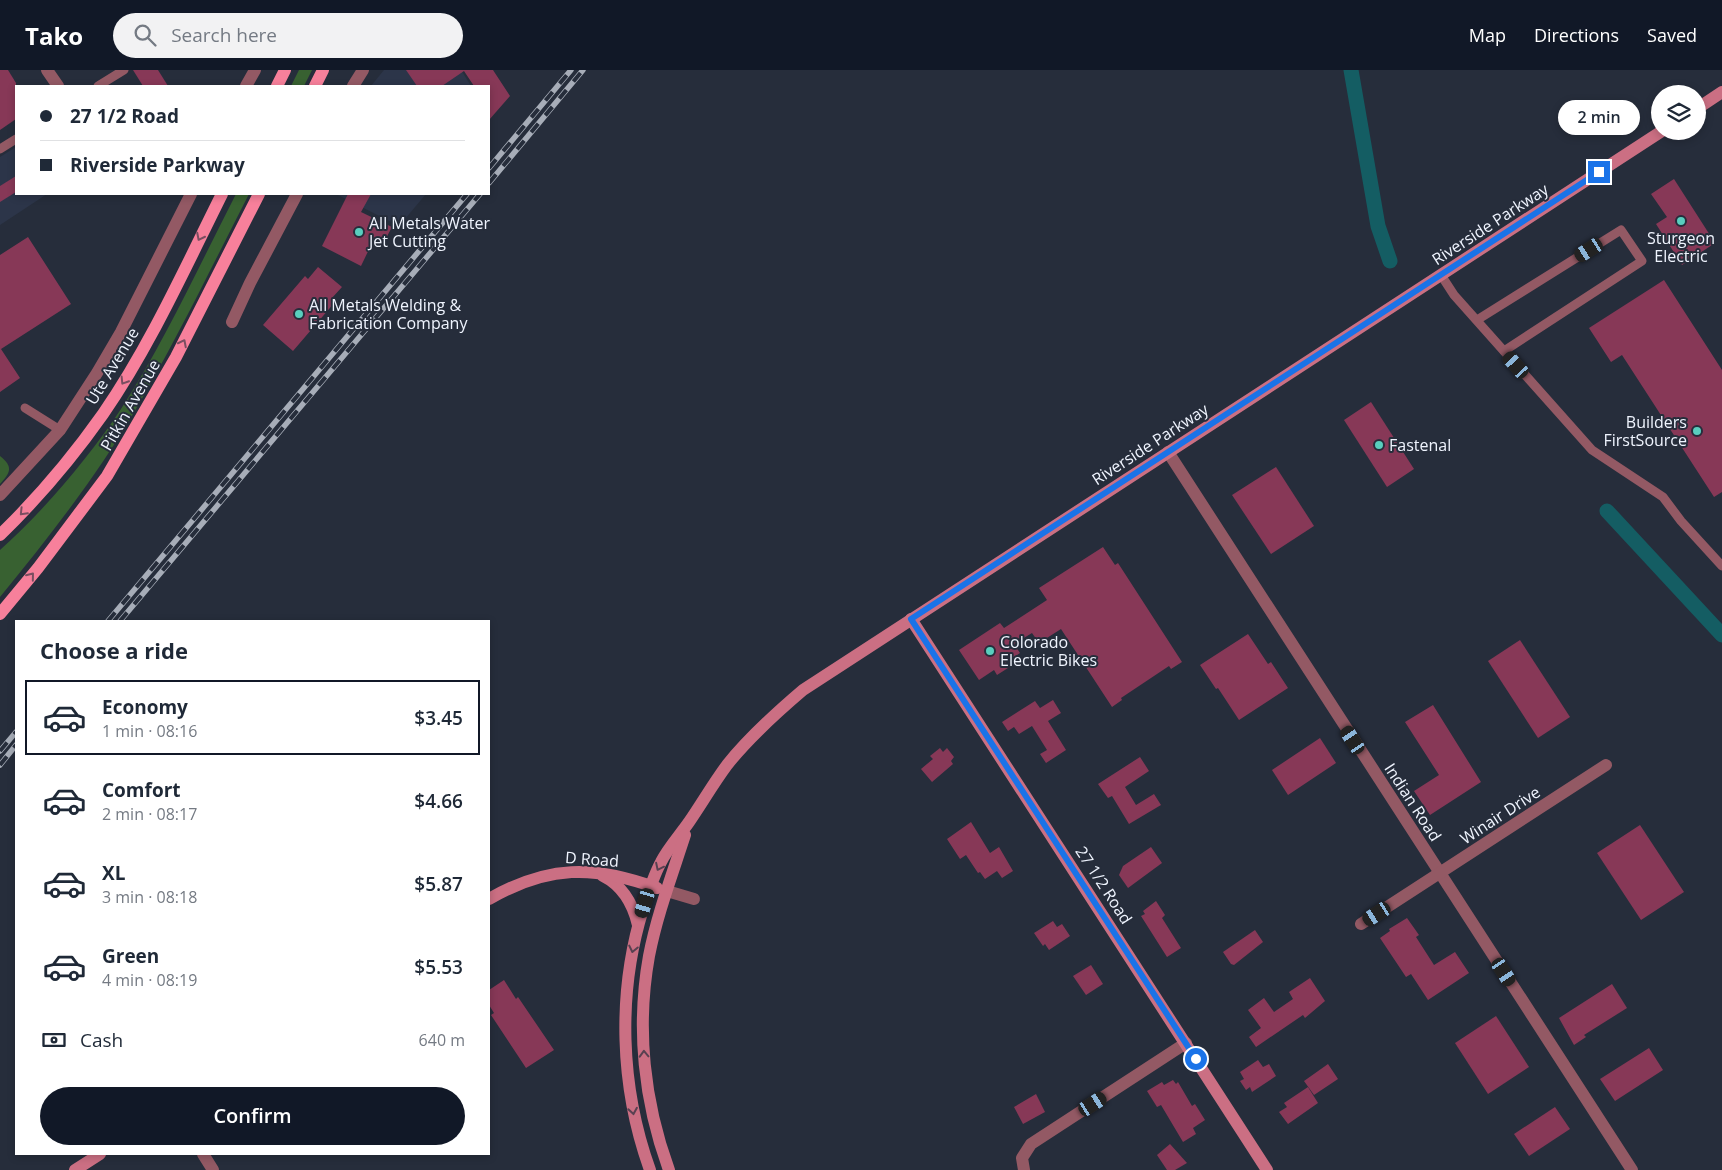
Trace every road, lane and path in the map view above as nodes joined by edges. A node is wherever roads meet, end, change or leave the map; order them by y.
1 (47, 70) edge
2 (124, 70) edge
3 (255, 70) edge
4 (285, 70) edge
5 (323, 70) edge
6 (363, 70) edge
7 (57, 85) edge
8 (100, 85) edge
9 (247, 85) edge
10 (278, 85) edge
11 (316, 85) edge
12 (354, 85) edge
13 (1722, 92) edge
14 (1706, 103) edge
15 (1651, 138) edge
16 (15, 140) edge
17 (0, 149) edge
18 (190, 195) edge
19 (221, 195) edge
20 (259, 195) edge
21 (296, 195) edge
22 (1441, 275) junction
23 (1477, 320) junction
24 (232, 322) dead end
25 (1504, 351) junction
26 (25, 408) dead end
27 (60, 430) junction
28 (1168, 452) junction
29 (0, 495) edge
30 (0, 535) edge
31 (1722, 566) edge
32 (0, 614) edge
33 (911, 619) junction
34 (1606, 765) dead end
35 (690, 821) junction
36 (597, 873) junction
37 (1440, 873) junction
38 (650, 886) junction
39 (667, 891) junction
40 (490, 898) edge
41 (694, 900) dead end
42 (1361, 924) dead end
43 (638, 927) junction
44 (1186, 1043) junction
45 (98, 1155) edge
46 (203, 1155) edge
47 (75, 1170) edge
48 (213, 1170) edge
49 (650, 1170) edge
50 (668, 1170) edge
51 (1024, 1170) edge
52 (1267, 1170) edge
53 (1632, 1170) edge

1 - 7 street
2 - 8 lane
3 - 9 street
4 - 10 main road
5 - 11 main road
6 - 12 street
13 - 14 main road
15 - 22 main road, Riverside Parkway
16 - 17 lane
18 - 27 street
19 -> 30 main road, Ute Avenue
32 -> 20 main road, Pitkin Avenue
21 - 24 street
22 - 23 lane
22 - 28 main road, Riverside Parkway
23 - 25 lane
23 - 25 lane
25 - 31 lane
26 - 27 lane
27 - 29 street
28 - 33 main road, Riverside Parkway
28 - 37 street, Indian Road
33 - 35 main road, Riverside Parkway
33 - 44 main road, 27 1/2 Road
34 - 37 street, Winair Drive
35 -> 38 main road, Riverside Parkway
35 - 39 main road, Riverside Parkway
36 - 38 main road, D Road
36 - 40 main road, D Road
36 - 43 main road
37 - 42 street, Winair Drive
37 - 53 street, Indian Road
38 - 39 main road, D Road
38 - 43 main road, Riverside Parkway
39 - 41 street
50 -> 39 main road, Riverside Parkway
43 -> 49 main road, Riverside Parkway
44 - 51 street
44 - 52 main road, 27 1/2 Road
45 - 47 main road
46 - 48 street

